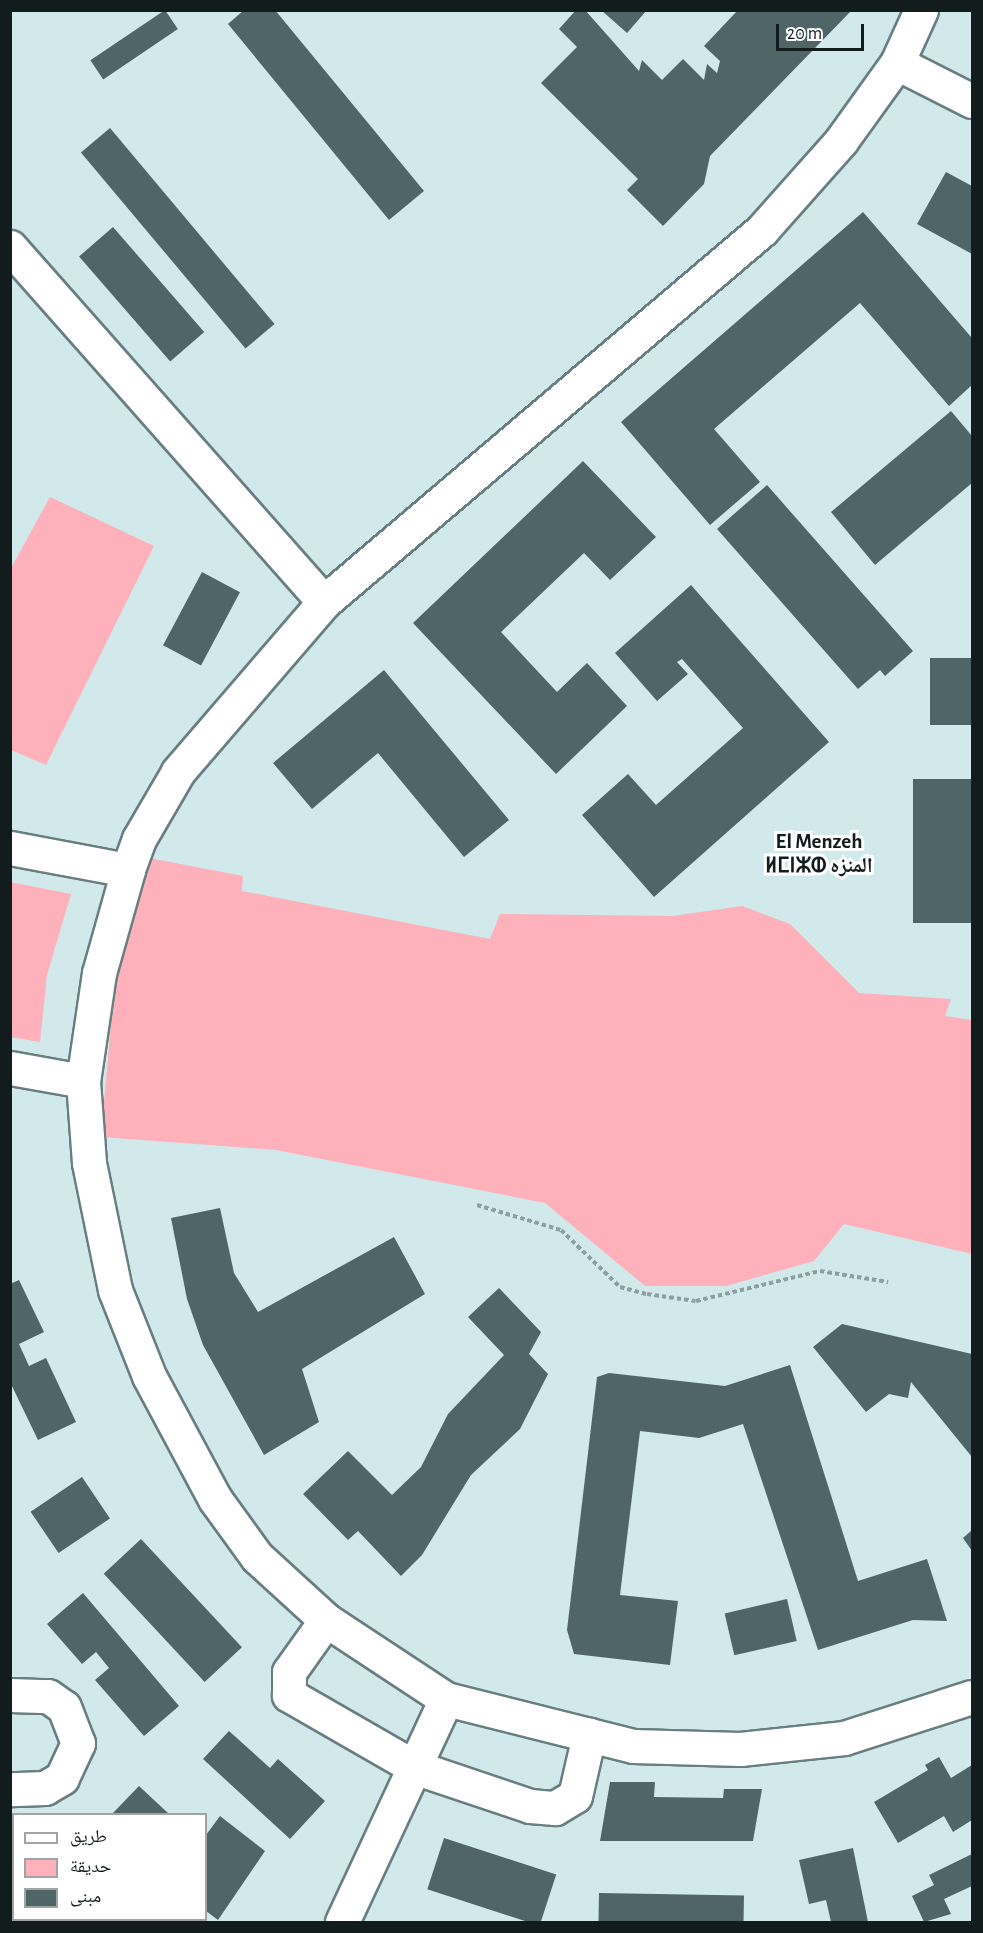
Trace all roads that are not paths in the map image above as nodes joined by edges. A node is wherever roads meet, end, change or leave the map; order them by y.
1 (921, 10) edge
2 (897, 63) junction
3 (972, 101) edge
4 (10, 247) edge
5 (324, 602) junction
6 (10, 848) edge
7 (128, 870) junction
8 (10, 1068) edge
9 (83, 1081) junction
10 (326, 1620) junction
11 (10, 1695) edge
12 (972, 1697) edge
13 (446, 1699) junction
14 (589, 1735) junction
15 (414, 1767) junction
16 (10, 1789) edge
17 (342, 1923) edge

1 - 2 street
2 - 3 street
2 - 5 street
4 - 5 street
5 - 7 street
6 - 7 street
7 - 9 street
8 - 9 street
9 - 10 street
10 - 13 street
10 - 15 street
11 - 16 street
12 - 14 street
13 - 14 street
13 - 15 street
14 - 15 street
15 - 17 street

